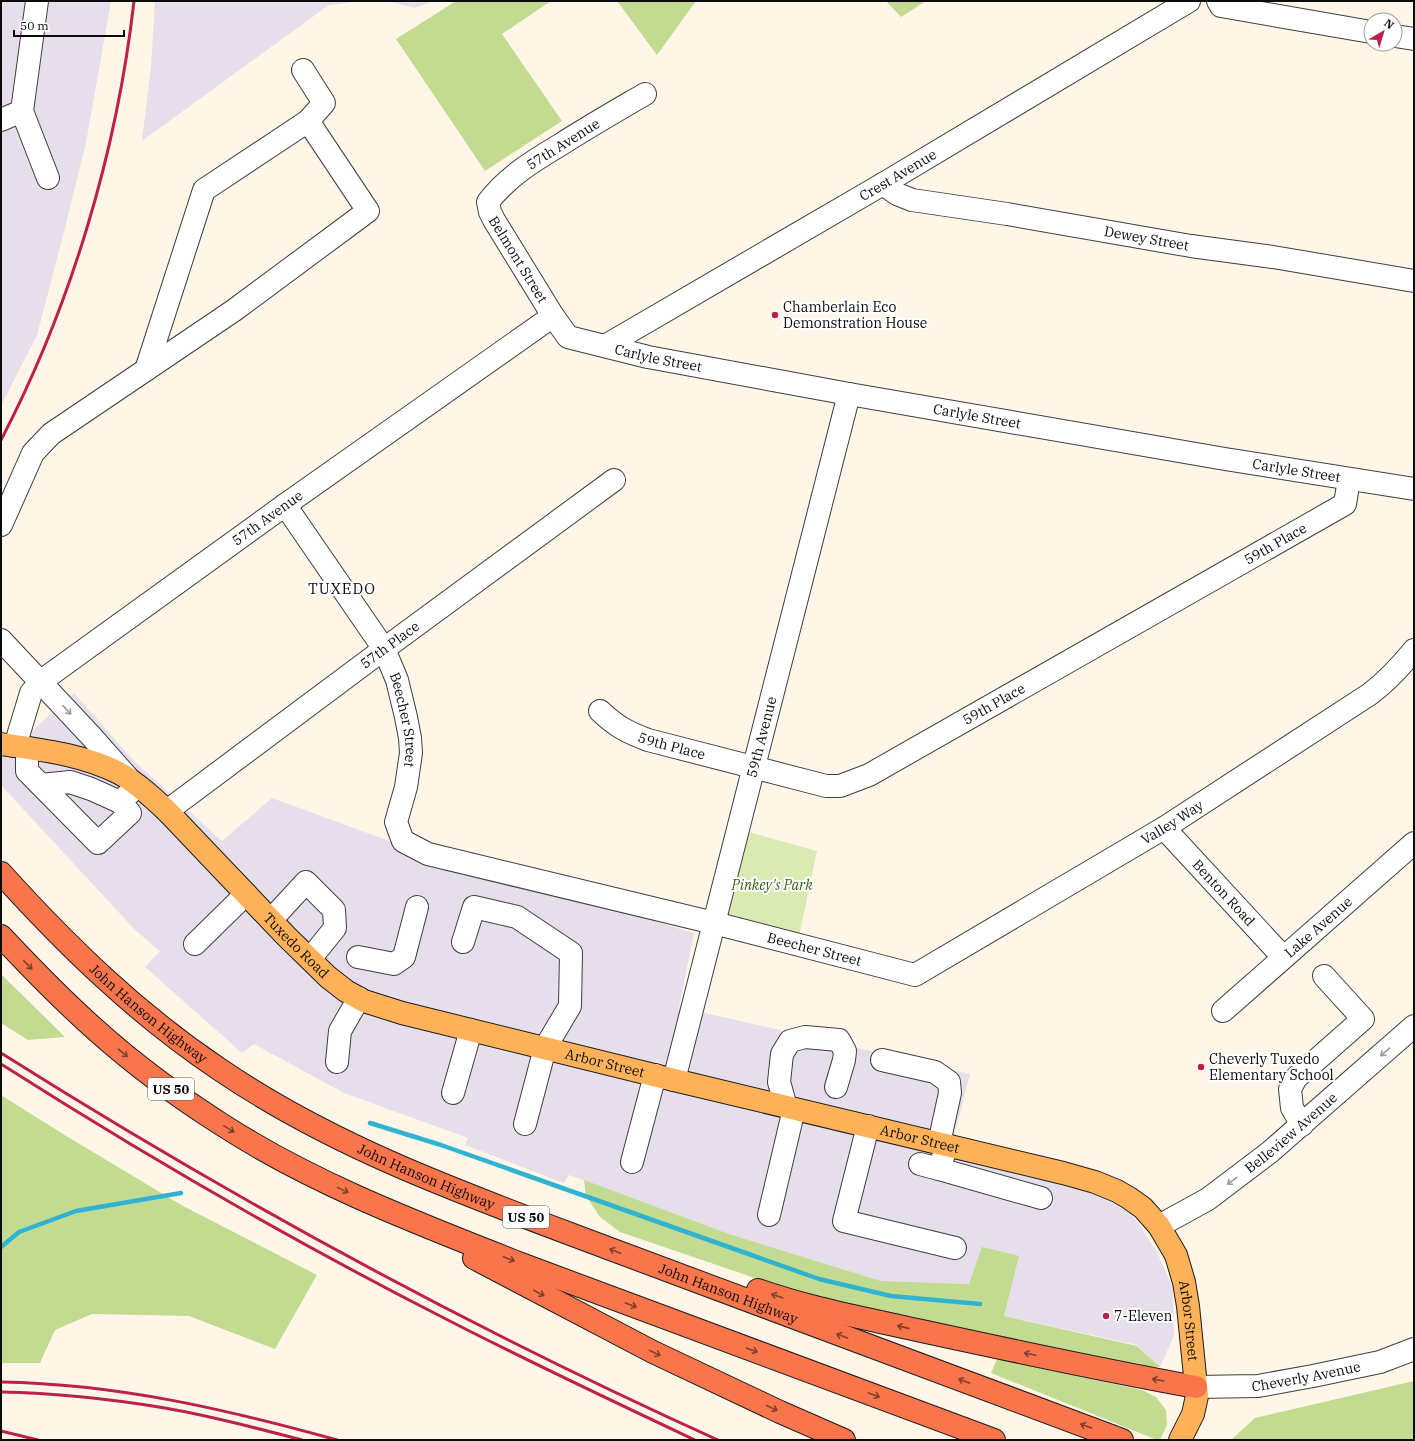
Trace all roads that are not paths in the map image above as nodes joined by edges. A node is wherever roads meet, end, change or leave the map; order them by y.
1 (37, 1) edge
2 (1189, 1) edge
3 (1218, 1) edge
4 (1161, 8) edge
5 (1363, 31) edge
6 (1403, 37) edge
7 (1414, 39) edge
8 (303, 70) dead end
9 (645, 94) dead end
10 (22, 111) junction
11 (1, 120) edge
12 (308, 121) junction
13 (48, 178) dead end
14 (883, 184) junction
15 (488, 202) joint
16 (1414, 281) edge
17 (553, 316) junction
18 (606, 346) junction
19 (146, 370) junction
20 (849, 394) junction
21 (1349, 479) junction
22 (614, 480) dead end
23 (1414, 490) edge
24 (284, 505) junction
25 (1, 525) edge
26 (384, 648) junction
27 (4, 650) edge
28 (1414, 650) edge
29 (40, 682) junction
30 (600, 711) dead end
31 (14, 746) edge
32 (754, 767) junction
33 (134, 783) junction
34 (41, 785) junction
35 (120, 802) junction
36 (167, 811) junction
37 (1164, 828) junction
38 (1414, 843) edge
39 (1, 873) edge
40 (246, 894) junction
41 (417, 907) dead end
42 (271, 920) junction
43 (714, 923) junction
44 (1, 936) edge
45 (463, 942) dead end
46 (196, 944) dead end
47 (358, 957) dead end
48 (1283, 957) junction
49 (310, 959) junction
50 (915, 975) joint
51 (1324, 976) dead end
52 (359, 998) junction
53 (1223, 1011) dead end
54 (1414, 1026) edge
55 (471, 1030) junction
56 (505, 1038) joint
57 (545, 1048) junction
58 (882, 1060) dead end
59 (337, 1062) dead end
60 (664, 1078) junction
61 (836, 1087) dead end
62 (453, 1092) dead end
63 (790, 1108) junction
64 (525, 1124) dead end
65 (1302, 1125) junction
66 (868, 1126) junction
67 (943, 1144) junction
68 (632, 1162) dead end
69 (1040, 1198) dead end
70 (369, 1202) junction
71 (769, 1215) dead end
72 (1159, 1226) junction
73 (955, 1248) dead end
74 (640, 1261) junction
75 (1414, 1349) edge
76 (1196, 1387) junction
77 (1183, 1434) edge
78 (844, 1440) edge
79 (994, 1440) edge
80 (1122, 1440) edge

1 - 10 street
2 - 4 street, Crest Avenue
3 - 5 street
4 - 14 street, Crest Avenue
6 - 7 street
8 - 12 street
9 - 15 street, 57th Avenue
10 - 11 street
10 - 13 street
12 - 19 street
12 - 19 street
14 - 16 street, Dewey Street
14 - 18 street, Crest Avenue
15 - 17 street, Belmont Street
17 - 18 street, Carlyle Street
17 - 24 street, 57th Avenue
18 - 20 street, Carlyle Street
19 - 25 street
20 - 21 street, Carlyle Street
20 - 32 street, 59th Avenue
21 - 23 street, Carlyle Street
21 - 32 street, 59th Place
22 - 26 street, 57th Place
24 - 26 street, Beecher Street
24 - 29 street, 57th Avenue
26 - 36 street, 57th Place
26 - 43 street, Beecher Street
27 - 29 street, Tuxedo Road
28 - 37 street, Valley Way
29 - 31 street, 57th Avenue
29 -> 33 street, Tuxedo Road
30 - 32 street, 59th Place
31 - 33 main road, Tuxedo Road
31 - 34 street, 57th Avenue
32 - 43 street, 59th Avenue
33 - 35 street
33 - 36 main road, Tuxedo Road
34 - 35 street
34 - 35 street, 57th Avenue
36 - 40 main road, Tuxedo Road
37 - 48 street, Benton Road
37 - 50 street, Valley Way
38 - 48 street, Lake Avenue
74 -> 39 highway, John Hanson Highway / US 50
40 - 42 main road, Tuxedo Road
40 - 46 street
41 - 47 street
42 - 49 main road, Tuxedo Road
42 - 49 street
43 - 50 street, Beecher Street
43 - 60 street, 59th Avenue
44 -> 70 highway, US 50
45 - 57 street
48 - 53 street, Lake Avenue
49 - 52 main road, Tuxedo Road
51 - 65 street
52 - 55 main road, Tuxedo Road
52 - 59 street
54 -> 65 street, Belleview Avenue
55 - 56 main road, Tuxedo Road
55 - 62 street
56 - 57 main road, Arbor Street
57 - 60 main road, Arbor Street
57 - 64 street
58 - 67 street
60 - 63 main road, Arbor Street
60 - 68 street, 59th Avenue
61 - 63 street
63 - 66 main road, Arbor Street
63 - 71 street
65 -> 72 street, Belleview Avenue
66 - 67 main road, Arbor Street
66 - 73 street
67 - 69 street
67 - 72 main road, Arbor Street
70 -> 78 highway
70 -> 79 highway, US 50
72 - 76 main road, Arbor Street
76 -> 74 highway
80 -> 74 highway, John Hanson Highway / US 50
75 - 76 street, Cheverly Avenue
76 - 77 main road, Arbor Street

